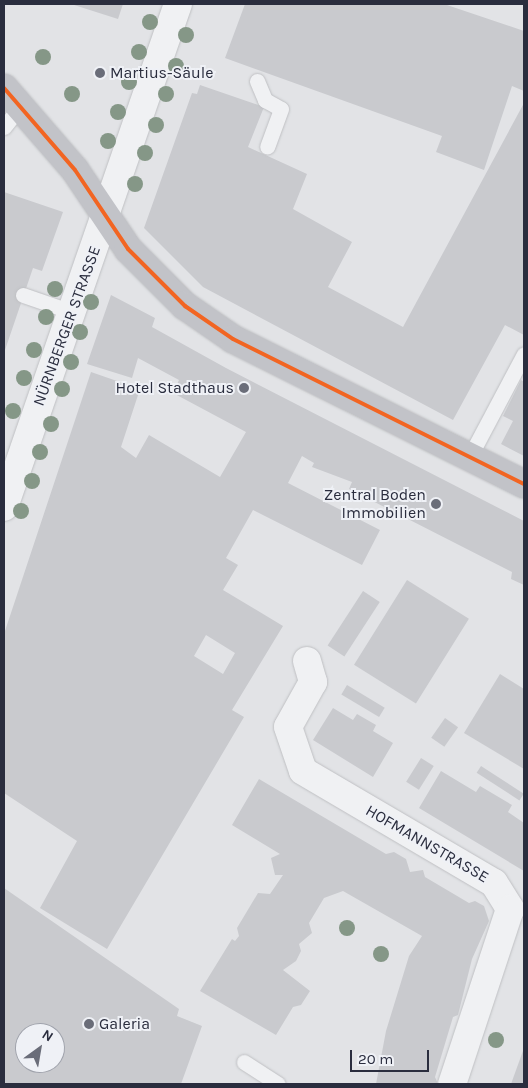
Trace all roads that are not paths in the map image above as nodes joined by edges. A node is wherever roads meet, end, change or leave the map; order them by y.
1 (178, 4) edge
2 (257, 81) dead end
3 (12, 97) edge
4 (4, 127) edge
5 (267, 147) dead end
6 (106, 220) junction
7 (24, 295) dead end
8 (77, 300) junction
9 (524, 354) edge
10 (470, 456) junction
11 (524, 484) edge
12 (4, 507) edge
13 (307, 661) dead end
14 (244, 1062) dead end
15 (278, 1084) edge
16 (452, 1084) edge

1 - 6 street, NÜRNBERGER STRASSE
2 - 5 lane
3 - 4 lane
3 - 6 street
6 - 8 street, NÜRNBERGER STRASSE
6 - 10 street
7 - 8 lane
8 - 12 street, NÜRNBERGER STRASSE
9 - 10 lane
10 - 11 street
13 - 16 street, HOFMANNSTRASSE
14 - 15 lane

